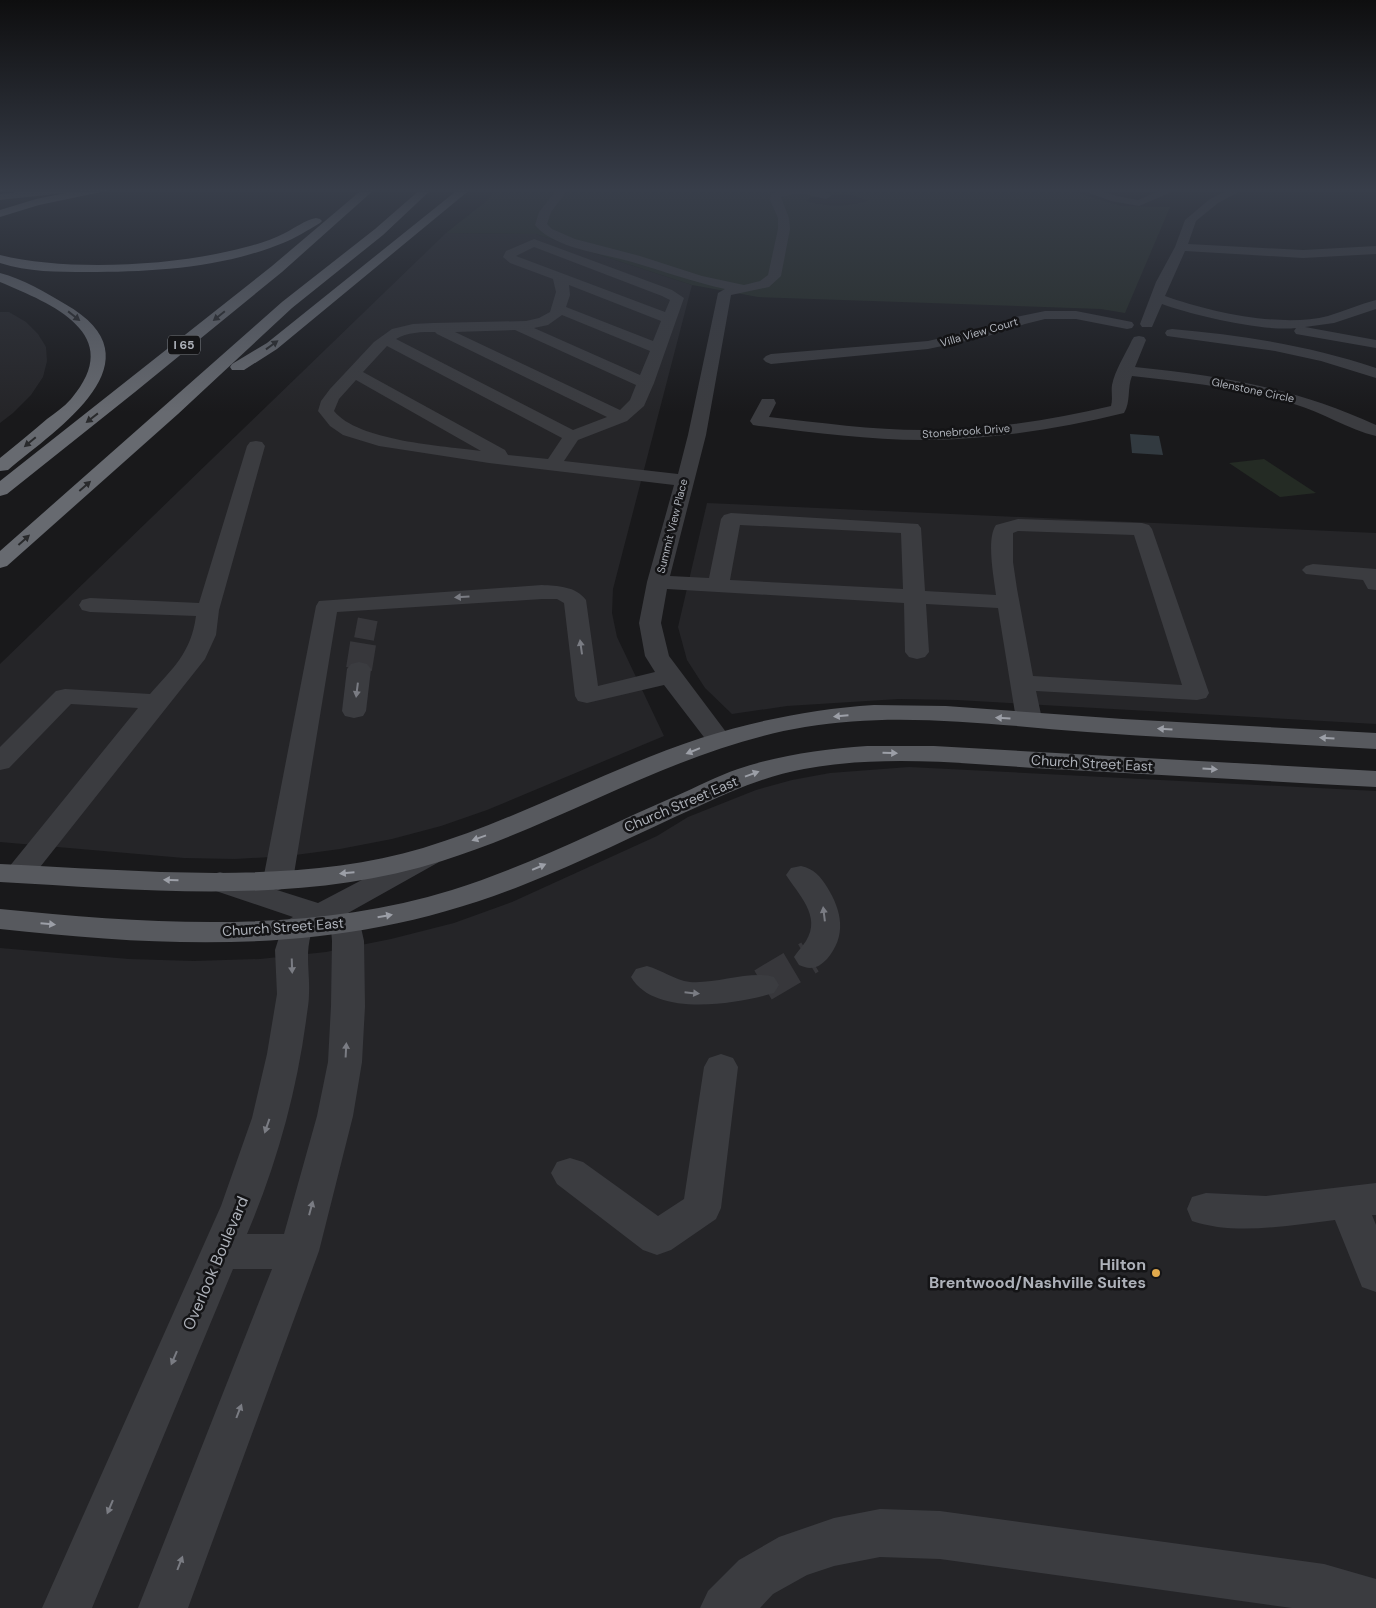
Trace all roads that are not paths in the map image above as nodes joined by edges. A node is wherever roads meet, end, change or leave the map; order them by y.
1 (12, 263) edge
2 (168, 263) edge
3 (282, 263) edge
4 (340, 263) edge
5 (374, 263) edge
6 (522, 263) edge
7 (587, 263) edge
8 (648, 263) edge
9 (777, 263) edge
10 (1173, 263) edge
11 (558, 277) junction
12 (0, 278) edge
13 (733, 291) junction
14 (1158, 298) junction
15 (1376, 304) edge
16 (558, 309) junction
17 (669, 319) junction
18 (1127, 324) junction
19 (1147, 324) junction
20 (517, 326) junction
21 (436, 328) junction
22 (1294, 328) junction
23 (1157, 339) junction
24 (386, 340) junction
25 (1376, 344) edge
26 (659, 349) junction
27 (1376, 351) edge
28 (771, 359) dead end
29 (1125, 371) junction
30 (354, 373) junction
31 (1376, 373) edge
32 (646, 383) junction
33 (768, 403) dead end
34 (172, 410) junction
35 (621, 416) junction
36 (1376, 431) edge
37 (572, 436) junction
38 (256, 446) dead end
39 (512, 461) junction
40 (552, 466) junction
41 (0, 467) edge
42 (684, 480) junction
43 (0, 490) edge
44 (0, 562) edge
45 (1313, 570) dead end
46 (658, 582) junction
47 (1376, 584) edge
48 (718, 586) junction
49 (914, 596) junction
50 (1009, 602) junction
51 (90, 605) dead end
52 (208, 610) junction
53 (916, 652) dead end
54 (359, 669) tunnel mouth
55 (670, 676) junction
56 (1021, 683) junction
57 (156, 702) junction
58 (354, 711) dead end
59 (1029, 719) junction
60 (719, 740) junction
61 (1376, 741) edge
62 (0, 762) edge
63 (1376, 779) edge
64 (428, 856) junction
65 (10, 873) edge
66 (801, 875) dead end
67 (278, 880) junction
68 (220, 882) junction
69 (0, 919) edge
70 (320, 922) junction
71 (810, 957) tunnel mouth
72 (647, 977) dead end
73 (764, 985) tunnel mouth
74 (721, 1067) dead end
75 (570, 1174) dead end
76 (1362, 1201) edge
77 (1206, 1209) dead end
78 (299, 1251) junction
79 (220, 1252) junction
80 (1376, 1274) edge
81 (1376, 1604) edge
82 (67, 1608) edge
83 (163, 1608) edge
84 (725, 1608) edge

1 - 2 highway
3 -> 43 highway, I 65
4 - 34 highway
34 -> 5 highway
6 - 11 street
7 - 17 street
8 - 13 street
9 - 13 street
10 - 14 street
11 - 16 street
11 - 17 street
12 -> 41 highway
13 - 42 street, Summit View Place
14 - 19 street
14 - 22 street
15 - 22 street
16 - 20 street
16 - 26 street
17 - 26 street
18 - 19 street
18 - 23 street
18 - 28 street, Villa View Court
19 - 23 street
20 - 21 street
20 - 32 street
21 - 24 street
21 - 35 street
22 - 25 street
22 - 27 street
23 - 29 street, Stonebrook Drive
23 - 31 street
24 - 30 street
24 - 37 street
26 - 32 street
29 - 33 street, Stonebrook Drive
29 - 36 street, Glenstone Circle
30 - 39 street
30 - 39 street
32 - 35 street
44 -> 34 highway
35 - 37 street
37 - 40 street
38 - 52 street
39 - 40 street
40 - 42 street
42 - 46 street, Summit View Place
45 - 47 street
46 - 48 street
46 - 55 street, Summit View Place
48 - 49 street
48 - 49 street
49 - 50 street
49 - 53 street
50 - 56 street
50 - 56 street
51 - 52 street
52 - 57 street
54 -> 58 street
55 - 60 street, Summit View Place
55 -> 67 street
56 - 59 street
57 - 62 street
57 - 65 street
59 -> 60 main road
61 -> 59 main road
60 -> 64 main road
70 -> 63 main road, Church Street East
64 -> 67 main road
64 - 70 street
68 -> 65 main road
71 -> 66 street
67 - 68 main road
68 - 70 street
69 -> 70 main road, Church Street East
78 -> 70 street
70 -> 79 street, Overlook Boulevard
72 -> 73 street
74 - 75 street
76 - 77 street
76 - 80 street
78 - 79 street
83 -> 78 street
79 -> 82 street, Overlook Boulevard
81 - 84 street

